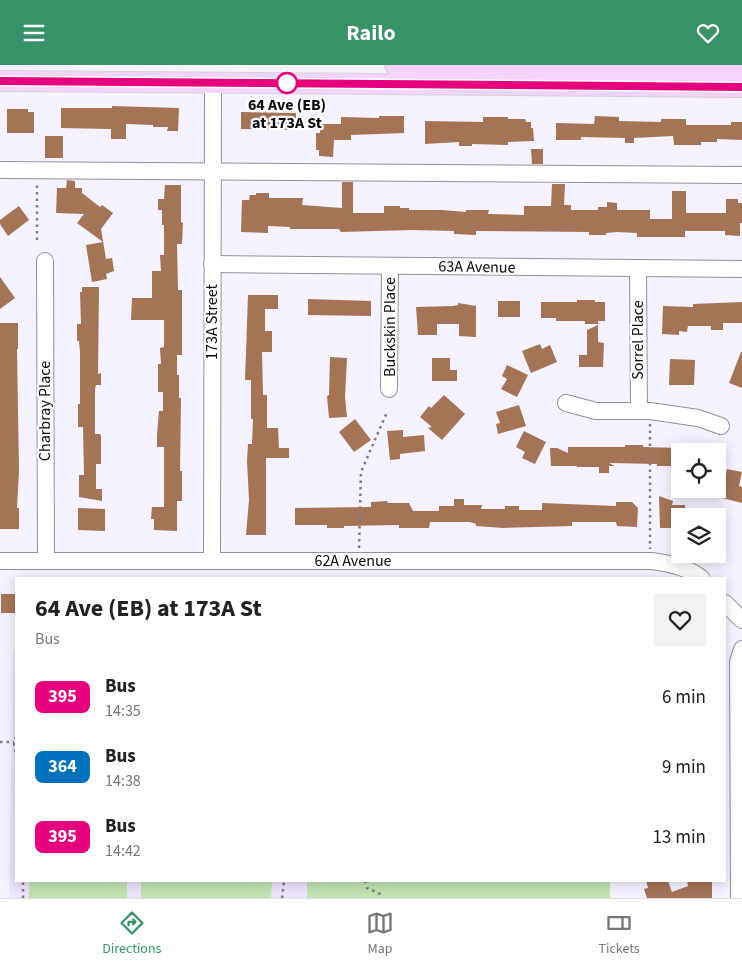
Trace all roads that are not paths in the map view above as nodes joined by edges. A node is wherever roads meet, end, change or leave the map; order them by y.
1 (395, 65) edge
2 (631, 66) edge
3 (742, 68) edge
4 (0, 81) edge
5 (213, 83) junction
6 (742, 87) edge
7 (0, 170) edge
8 (212, 171) junction
9 (742, 175) edge
10 (45, 261) dead end
11 (212, 264) junction
12 (390, 266) junction
13 (638, 268) junction
14 (742, 269) edge
15 (389, 389) dead end
16 (566, 403) dead end
17 (644, 417) junction
18 (721, 426) dead end
19 (0, 561) edge
20 (46, 561) junction
21 (212, 561) junction
22 (700, 577) edge
23 (726, 604) edge
24 (742, 620) edge
25 (742, 649) edge
26 (739, 898) edge

1 - 2 main road
2 - 3 main road
4 - 5 main road
5 - 6 main road
5 - 8 street, 173A Street
7 - 8 street
8 - 9 street
8 - 11 street, 173A Street
10 - 20 street, Charbray Place
11 - 12 street, 63A Avenue
11 - 21 street, 173A Street
12 - 13 street, 63A Avenue
12 - 15 street, Buckskin Place
13 - 14 street, 63A Avenue
13 - 17 street, Sorrel Place
16 - 17 street
17 - 18 street
19 - 20 street, 62A Avenue
20 - 21 street, 62A Avenue
21 - 22 street, 62A Avenue
23 - 24 street
25 - 26 street

